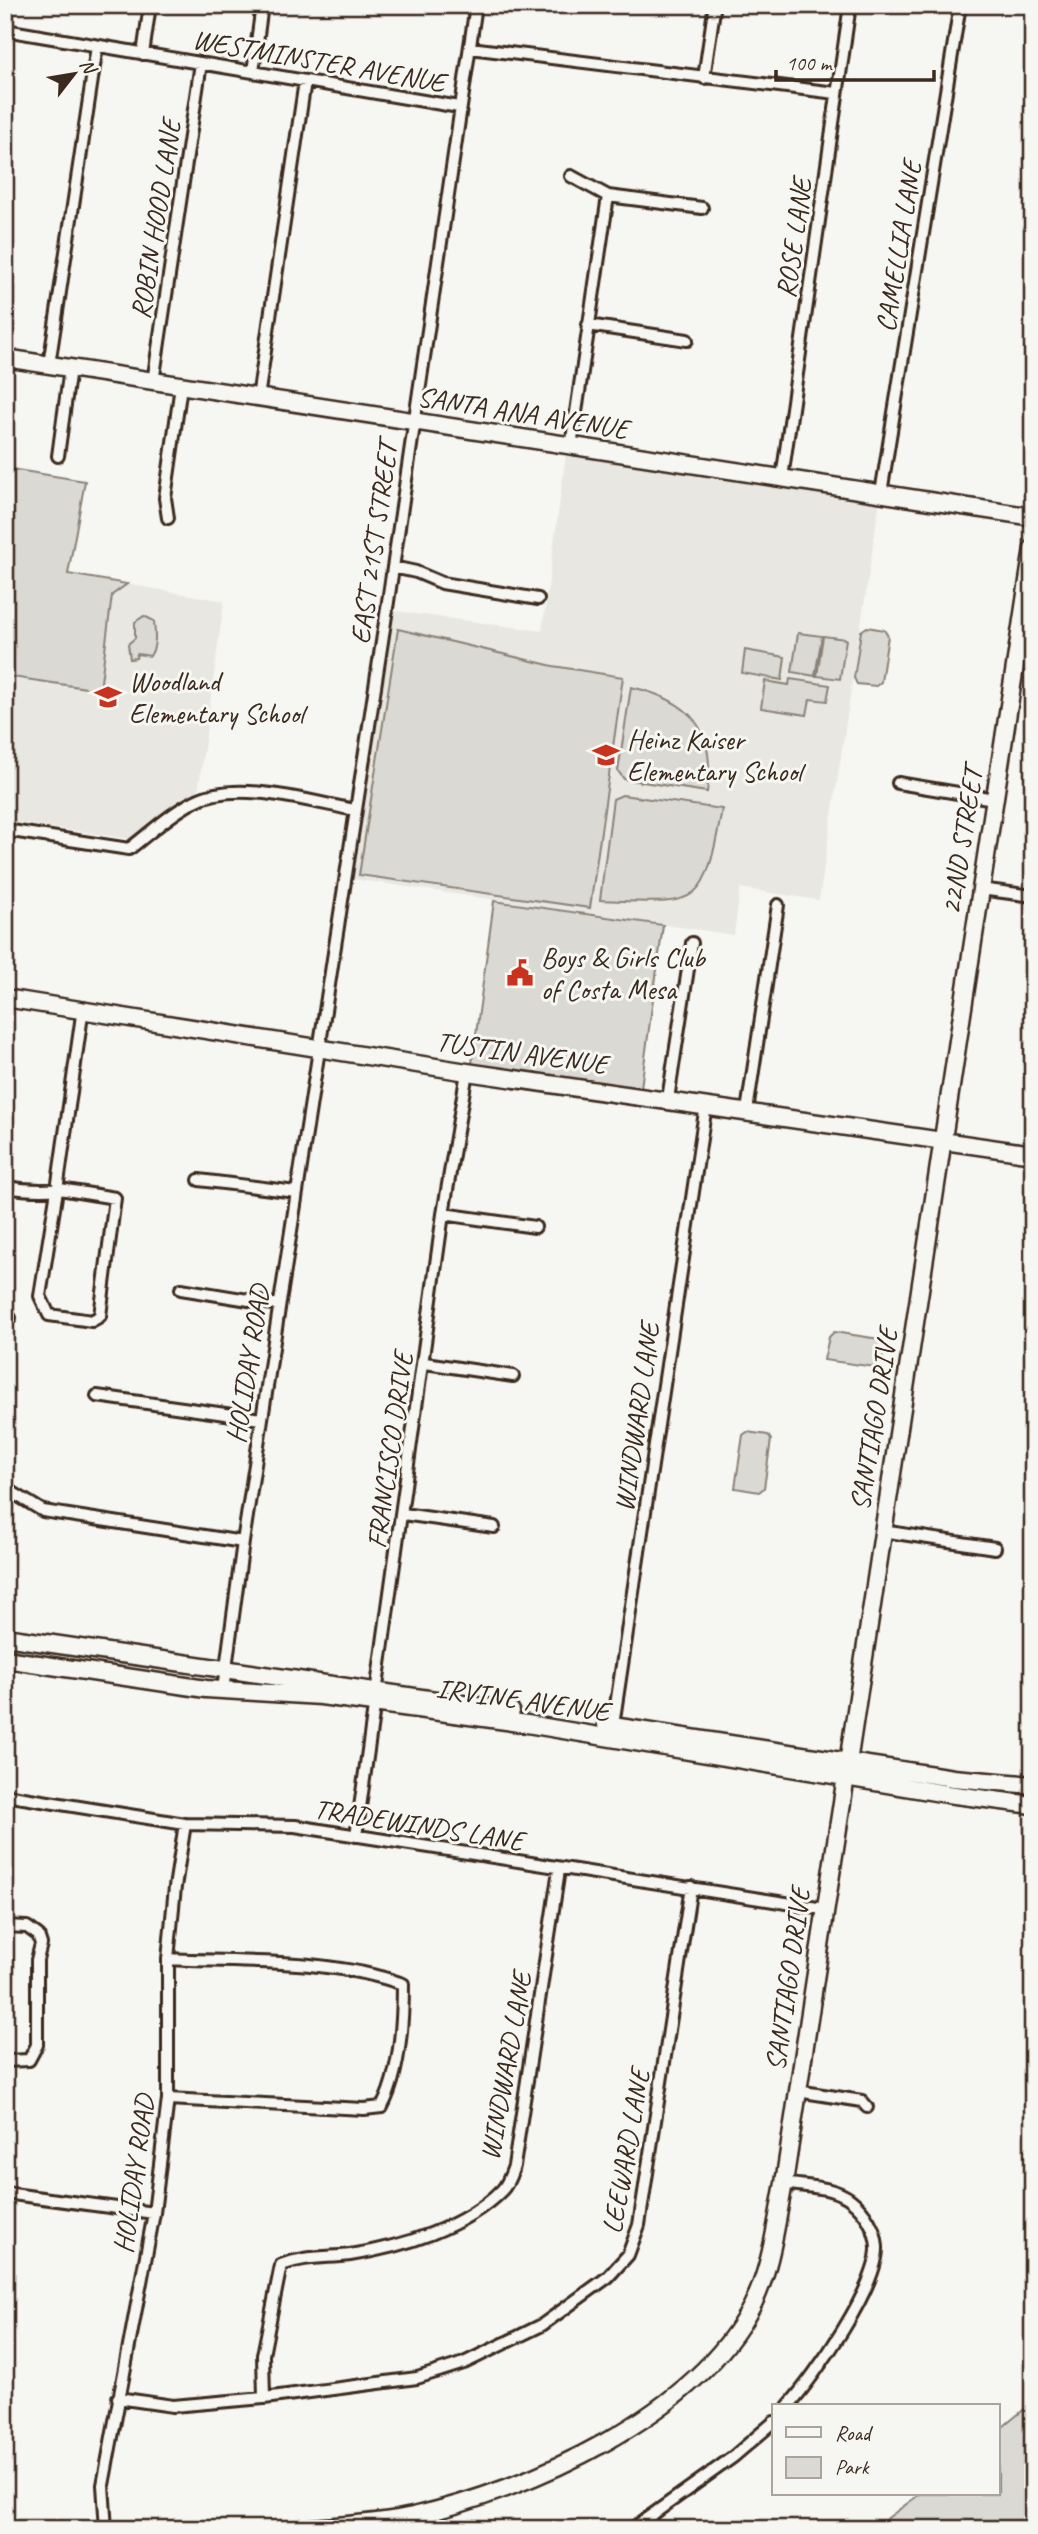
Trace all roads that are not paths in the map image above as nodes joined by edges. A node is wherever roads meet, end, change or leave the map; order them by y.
1 (150, 5) edge
2 (262, 5) edge
3 (476, 5) edge
4 (850, 5) edge
5 (960, 5) edge
6 (714, 10) dead end
7 (5, 30) edge
8 (97, 46) junction
9 (470, 48) junction
10 (143, 54) junction
11 (201, 63) junction
12 (253, 72) junction
13 (704, 78) junction
14 (305, 81) junction
15 (836, 93) junction
16 (459, 107) junction
17 (571, 176) dead end
18 (608, 196) junction
19 (702, 208) dead end
20 (588, 325) junction
21 (687, 341) dead end
22 (5, 358) edge
23 (48, 365) junction
24 (70, 368) junction
25 (153, 382) junction
26 (181, 386) junction
27 (258, 398) junction
28 (413, 422) junction
29 (571, 446) junction
30 (58, 456) dead end
31 (782, 478) junction
32 (881, 493) junction
33 (1033, 517) edge
34 (168, 518) dead end
35 (1033, 548) edge
36 (393, 567) junction
37 (538, 599) dead end
38 (898, 783) dead end
39 (994, 799) junction
40 (355, 810) junction
41 (5, 830) edge
42 (980, 889) junction
43 (1033, 896) edge
44 (778, 905) dead end
45 (692, 943) dead end
46 (5, 998) edge
47 (83, 1009) junction
48 (318, 1046) junction
49 (467, 1072) junction
50 (668, 1099) junction
51 (706, 1105) junction
52 (747, 1111) junction
53 (942, 1142) junction
54 (1033, 1154) edge
55 (198, 1180) dead end
56 (57, 1186) junction
57 (5, 1187) edge
58 (296, 1192) junction
59 (443, 1214) junction
60 (535, 1227) dead end
61 (181, 1289) dead end
62 (279, 1305) junction
63 (425, 1363) junction
64 (513, 1376) dead end
65 (97, 1396) dead end
66 (261, 1419) junction
67 (5, 1488) edge
68 (403, 1514) junction
69 (494, 1527) dead end
70 (882, 1531) junction
71 (243, 1542) junction
72 (995, 1548) dead end
73 (5, 1637) edge
74 (5, 1659) edge
75 (226, 1669) junction
76 (223, 1690) junction
77 (378, 1698) junction
78 (612, 1731) junction
79 (848, 1760) junction
80 (846, 1777) junction
81 (1033, 1786) edge
82 (5, 1796) edge
83 (1033, 1796) edge
84 (976, 1798) junction
85 (1033, 1805) edge
86 (185, 1824) junction
87 (356, 1836) junction
88 (559, 1870) junction
89 (691, 1887) junction
90 (824, 1909) junction
91 (5, 1926) edge
92 (168, 1959) junction
93 (5, 2061) edge
94 (797, 2091) junction
95 (168, 2099) junction
96 (867, 2107) dead end
97 (784, 2183) junction
98 (5, 2193) edge
99 (154, 2213) junction
100 (118, 2398) junction
101 (264, 2398) junction
102 (790, 2404) edge
103 (772, 2424) edge
104 (106, 2529) edge
105 (302, 2529) edge
106 (632, 2529) edge

1 - 10 street
2 - 12 street
3 - 9 street, EAST 21ST STREET
4 - 15 street, ROSE LANE
5 - 32 street, CAMELLIA LANE
6 - 13 street
7 - 8 street, WESTMINSTER AVENUE
8 - 10 street, WESTMINSTER AVENUE
8 - 23 street
9 - 13 street, WESTMINSTER AVENUE
9 - 16 street, EAST 21ST STREET
10 - 11 street, WESTMINSTER AVENUE
11 - 12 street, WESTMINSTER AVENUE
11 - 25 street, ROBIN HOOD LANE
12 - 14 street, WESTMINSTER AVENUE
13 - 15 street, WESTMINSTER AVENUE
14 - 16 street, WESTMINSTER AVENUE
14 - 27 street
15 - 31 street, ROSE LANE
16 - 28 street, EAST 21ST STREET
17 - 18 street
18 - 19 street
18 - 20 street
20 - 21 street
20 - 29 street
22 - 23 street, SANTA ANA AVENUE
23 - 24 street, SANTA ANA AVENUE
24 - 25 street, SANTA ANA AVENUE
24 - 30 street
25 - 26 street, SANTA ANA AVENUE
26 - 27 street, SANTA ANA AVENUE
26 - 34 street
27 - 28 street, SANTA ANA AVENUE
28 - 29 street, SANTA ANA AVENUE
28 - 36 street, EAST 21ST STREET
29 - 31 street, SANTA ANA AVENUE
31 - 32 street, SANTA ANA AVENUE
32 - 33 street, SANTA ANA AVENUE
35 - 39 street, 22ND STREET
36 - 37 street
36 - 40 street, EAST 21ST STREET
38 - 39 street
39 - 42 street, 22ND STREET
40 - 41 street
40 - 48 street, EAST 21ST STREET
42 - 43 street
42 - 53 street, 22ND STREET
44 - 52 street
45 - 50 street
46 - 47 street, TUSTIN AVENUE
47 - 48 street, TUSTIN AVENUE
47 - 56 street
48 - 49 street, TUSTIN AVENUE
48 - 58 street, HOLIDAY ROAD
49 - 50 street, TUSTIN AVENUE
49 - 59 street, FRANCISCO DRIVE
50 - 51 street, TUSTIN AVENUE
51 - 52 street, TUSTIN AVENUE
51 - 78 street, WINDWARD LANE
52 - 53 street, TUSTIN AVENUE
53 - 54 street, TUSTIN AVENUE
53 - 70 street, SANTIAGO DRIVE
55 - 58 street
56 - 56 street
56 - 57 street
58 - 62 street, HOLIDAY ROAD
59 - 60 street
59 - 63 street, FRANCISCO DRIVE
61 - 62 street
62 - 66 street, HOLIDAY ROAD
63 - 64 street
63 - 68 street, FRANCISCO DRIVE
65 - 66 street
66 - 71 street, HOLIDAY ROAD
67 - 71 street
68 - 69 street
68 - 77 street, FRANCISCO DRIVE
70 - 72 street
70 - 79 street, SANTIAGO DRIVE
71 - 75 street, HOLIDAY ROAD
73 - 75 street, IRVINE AVENUE
74 - 76 street, IRVINE AVENUE
75 - 76 street, HOLIDAY ROAD
75 - 77 street, IRVINE AVENUE
76 - 77 street, IRVINE AVENUE
77 - 78 street, IRVINE AVENUE
77 - 87 street, FRANCISCO DRIVE
78 - 79 street, IRVINE AVENUE
78 - 80 street, IRVINE AVENUE
79 - 80 street, SANTIAGO DRIVE
79 - 81 street, IRVINE AVENUE
80 - 84 street, IRVINE AVENUE
80 - 90 street, SANTIAGO DRIVE
82 - 86 street, TRADEWINDS LANE
83 - 84 street
84 - 85 street, IRVINE AVENUE
86 - 87 street, TRADEWINDS LANE
86 - 92 street, HOLIDAY ROAD
87 - 88 street, TRADEWINDS LANE
88 - 89 street, TRADEWINDS LANE
88 - 101 street, WINDWARD LANE
89 - 90 street, TRADEWINDS LANE
89 - 101 street, LEEWARD LANE
90 - 94 street, SANTIAGO DRIVE
91 - 93 street
92 - 95 street, HOLIDAY ROAD
92 - 95 street
94 - 96 street
94 - 97 street, SANTIAGO DRIVE
95 - 99 street, HOLIDAY ROAD
97 - 102 street
97 - 105 street, SANTIAGO DRIVE
98 - 99 street
99 - 100 street, HOLIDAY ROAD
100 - 101 street, LEEWARD LANE
100 - 104 street, HOLIDAY ROAD
103 - 106 street

